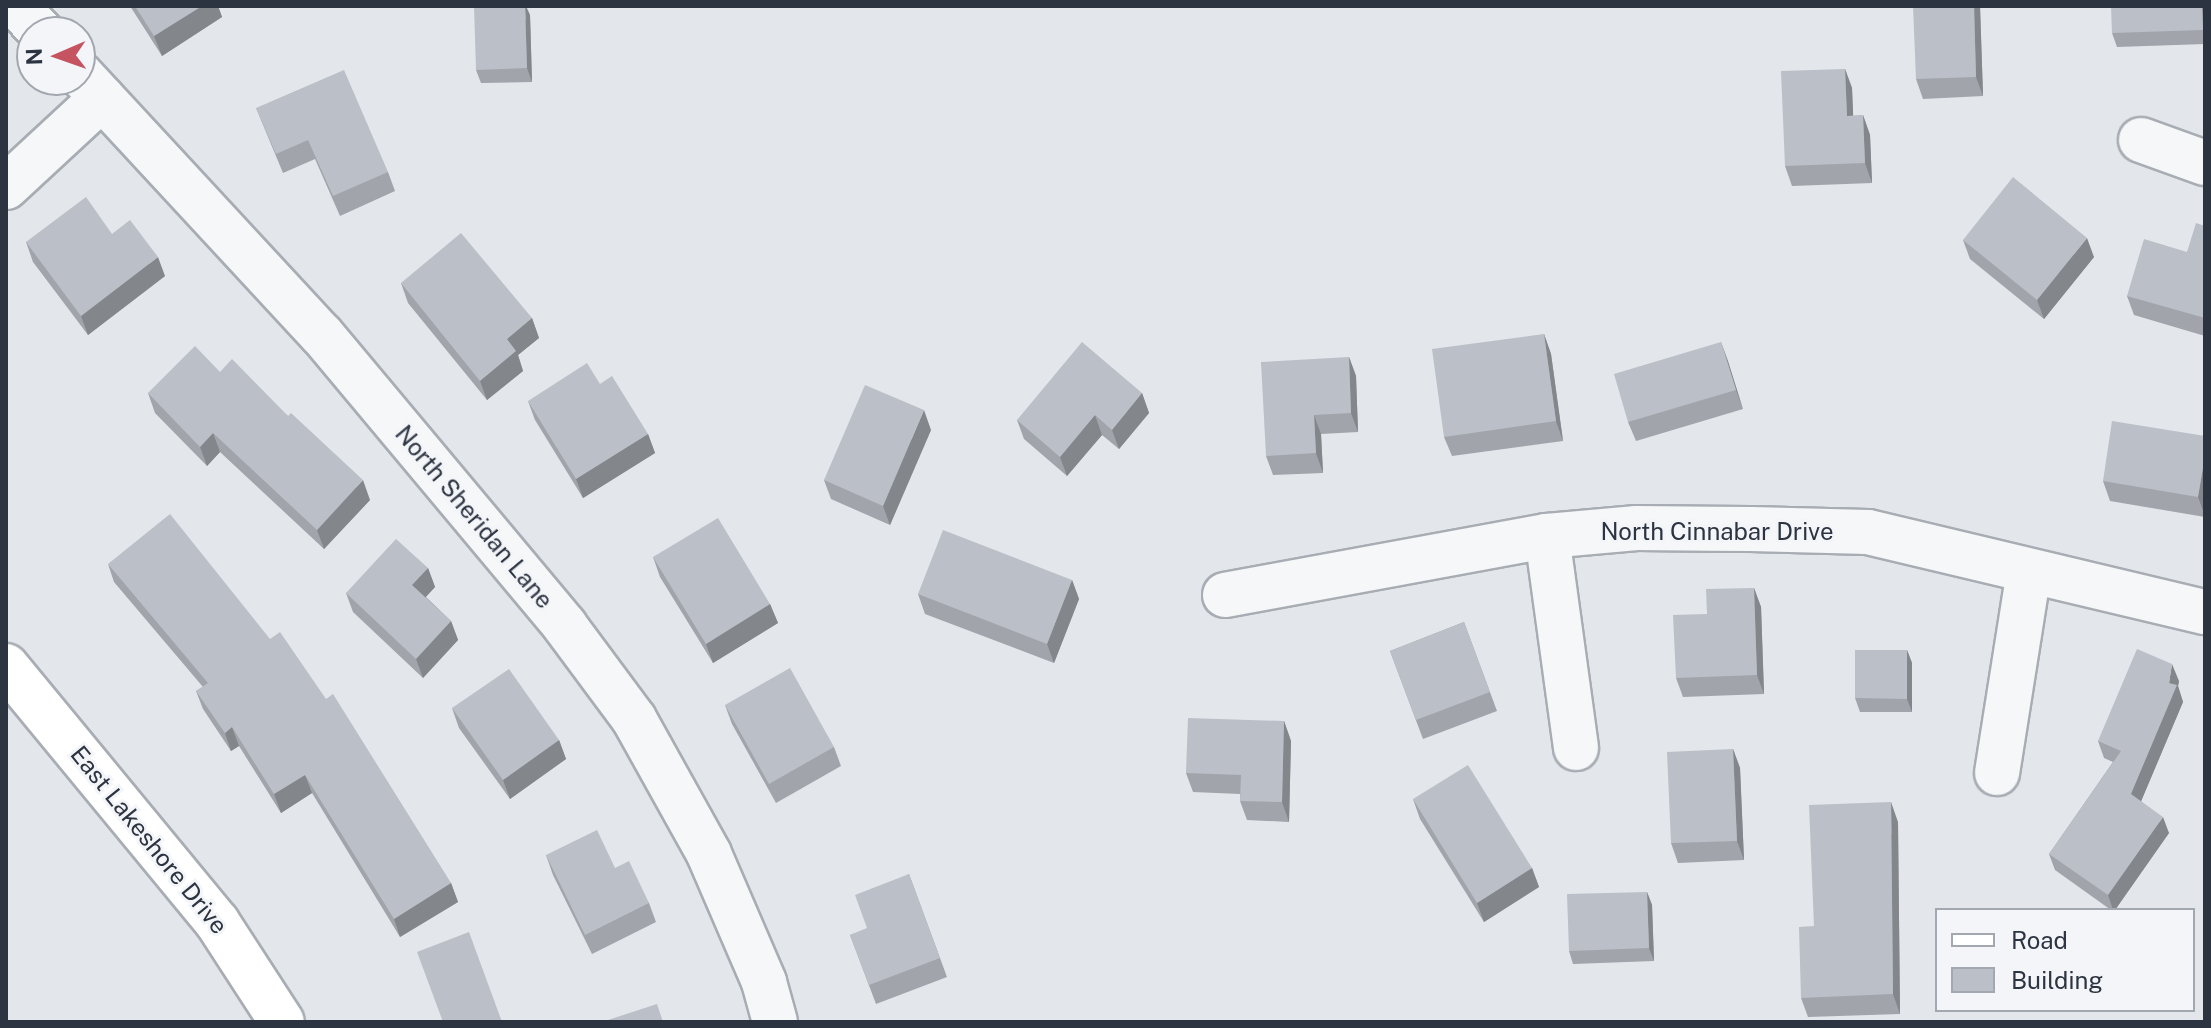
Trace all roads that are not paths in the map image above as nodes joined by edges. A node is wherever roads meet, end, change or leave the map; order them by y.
1 (96, 91) edge
2 (83, 96) edge
3 (2141, 140) dead end
4 (2205, 163) edge
5 (6, 187) edge
6 (1547, 536) junction
7 (2029, 572) junction
8 (1225, 595) dead end
9 (2205, 612) edge
10 (6, 666) edge
11 (1576, 748) dead end
12 (1997, 773) dead end
13 (282, 1022) edge
14 (775, 1022) edge

1 - 14 street, North Sheridan Lane
2 - 5 street
3 - 4 street
6 - 7 street, North Cinnabar Drive
6 - 8 street, North Cinnabar Drive
6 - 11 street
7 - 9 street, North Cinnabar Drive
7 - 12 street
10 - 13 main road, East Lakeshore Drive

